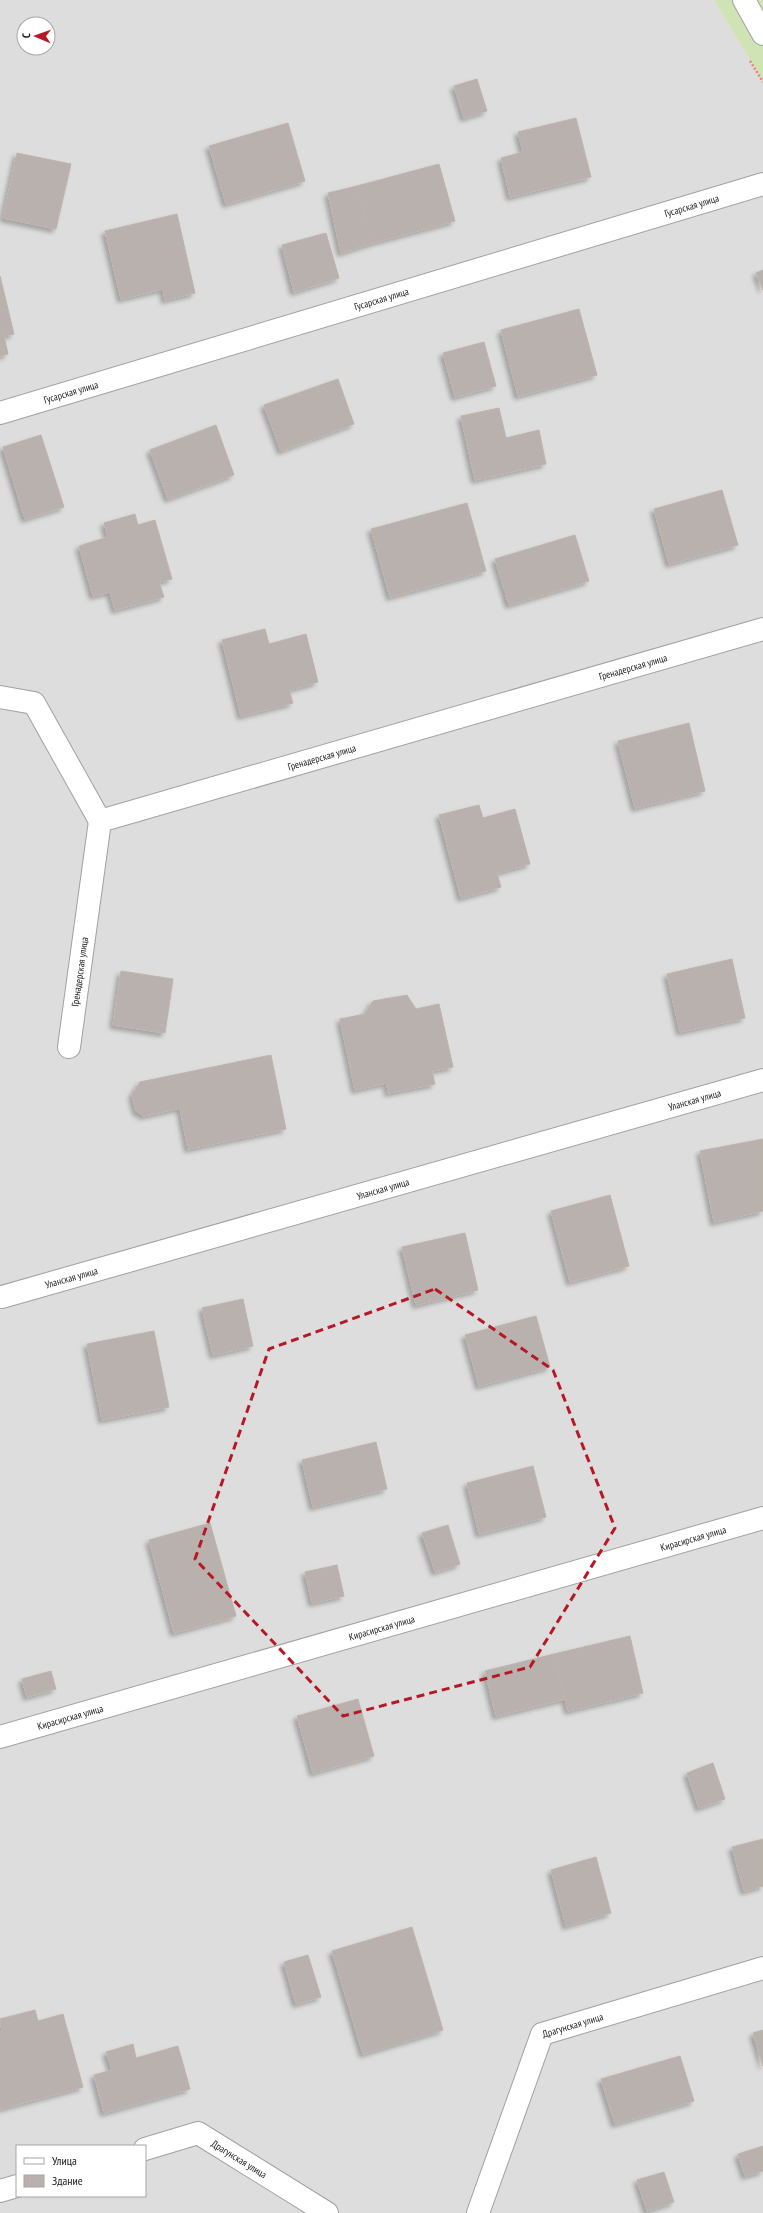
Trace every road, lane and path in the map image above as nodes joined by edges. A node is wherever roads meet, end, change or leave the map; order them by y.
1 (744, 0) edge
2 (763, 34) edge
3 (763, 184) edge
4 (0, 413) edge
5 (763, 629) edge
6 (0, 697) edge
7 (100, 820) junction
8 (69, 1047) dead end
9 (763, 1080) edge
10 (2, 1297) dead end
11 (763, 1518) edge
12 (0, 1737) edge
13 (763, 1968) edge
14 (146, 2149) edge
15 (16, 2186) edge
16 (0, 2191) edge
17 (327, 2213) edge
18 (478, 2213) edge

1 - 2 street
3 - 4 street, Гусарская улица
5 - 7 street, Гренадерская улица
6 - 7 street
7 - 8 street, Гренадерская улица
9 - 10 street, Уланская улица
11 - 12 street, Кирасирская улица
13 - 18 street, Драгунская улица
14 - 17 street, Драгунская улица
15 - 16 street

